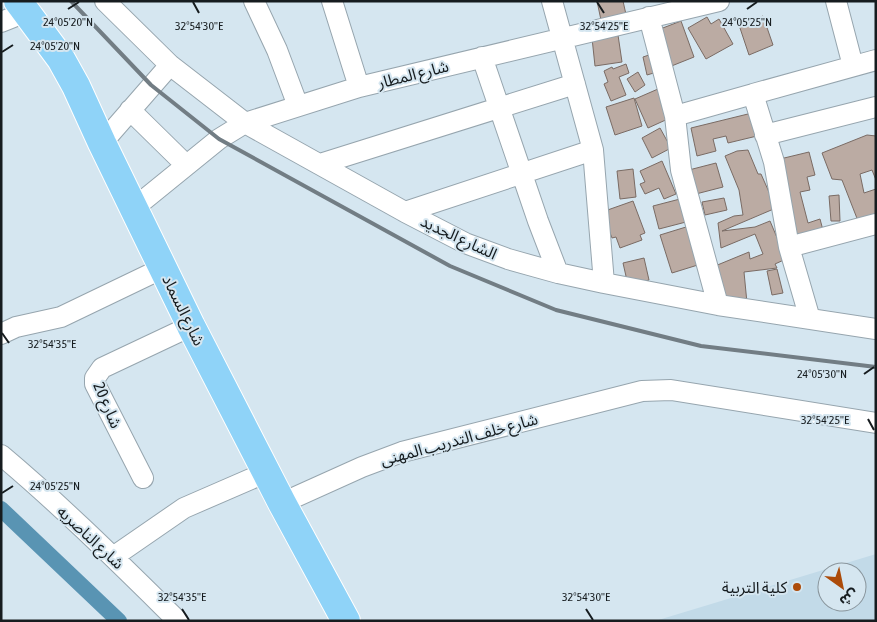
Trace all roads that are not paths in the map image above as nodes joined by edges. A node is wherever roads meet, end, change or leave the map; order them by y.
1 (105, 1) edge
2 (254, 1) edge
3 (332, 1) edge
4 (552, 1) edge
5 (719, 1) edge
6 (836, 1) edge
7 (22, 7) edge
8 (648, 18) junction
9 (1, 22) edge
10 (562, 37) junction
11 (482, 57) junction
12 (876, 60) edge
13 (170, 65) junction
14 (853, 66) junction
15 (575, 84) junction
16 (359, 87) junction
17 (753, 94) junction
18 (298, 106) junction
19 (876, 107) edge
20 (500, 109) junction
21 (130, 110) junction
22 (675, 116) junction
23 (245, 123) junction
24 (765, 134) junction
25 (102, 143) junction
26 (592, 150) junction
27 (320, 164) junction
28 (186, 165) junction
29 (521, 173) junction
30 (134, 208) junction
31 (405, 212) junction
32 (876, 224) edge
33 (789, 247) junction
34 (163, 268) junction
35 (558, 273) junction
36 (604, 283) junction
37 (718, 305) junction
38 (810, 319) junction
39 (191, 326) junction
40 (876, 329) edge
41 (1, 334) edge
42 (876, 423) edge
43 (1, 455) edge
44 (266, 472) junction
45 (143, 478) dead end
46 (282, 503) junction
47 (113, 557) junction
48 (178, 621) edge
49 (346, 621) edge

1 - 13 street, الشارع الجديد
2 - 18 street
3 - 16 street
4 - 10 street
5 - 8 street, شارع المطار
6 - 14 street
7 - 9 street
7 - 25 highway, شارع السماد
8 - 10 street, شارع المطار
8 - 22 street
10 - 11 street, شارع المطار
10 - 15 street
11 - 16 street, شارع المطار
11 - 20 street
12 - 14 street
13 - 21 street
13 - 23 street, الشارع الجديد
14 - 17 street
15 - 20 street
15 - 26 street
16 - 18 street, شارع المطار
17 - 22 street
17 - 24 street
18 - 23 street, شارع المطار
19 - 24 street
20 - 27 street
20 - 29 street
21 - 25 street
21 - 28 street
22 - 37 street
23 - 27 street, الشارع الجديد
23 - 28 street, شارع المطار
24 - 33 street
25 - 30 highway, شارع السماد
26 - 29 street
26 - 36 street
27 - 31 street, الشارع الجديد
28 - 30 street, شارع المطار
29 - 31 street
29 - 35 street
30 - 34 highway, شارع السماد
31 - 35 street, الشارع الجديد
32 - 33 street
33 - 38 street
34 - 39 highway, شارع السماد
34 - 41 street
35 - 36 street, الشارع الجديد
36 - 37 street, الشارع الجديد
37 - 38 street, الشارع الجديد
38 - 40 street, الشارع الجديد
39 - 44 highway, شارع السماد
39 - 45 street, شارع 20
42 - 46 street, شارع خلف التدريب المهنى
43 - 47 street, شارع الناصريه
44 - 46 highway, شارع السماد
44 - 47 street
46 - 49 highway, شارع السماد
47 - 48 street, شارع الناصريه

